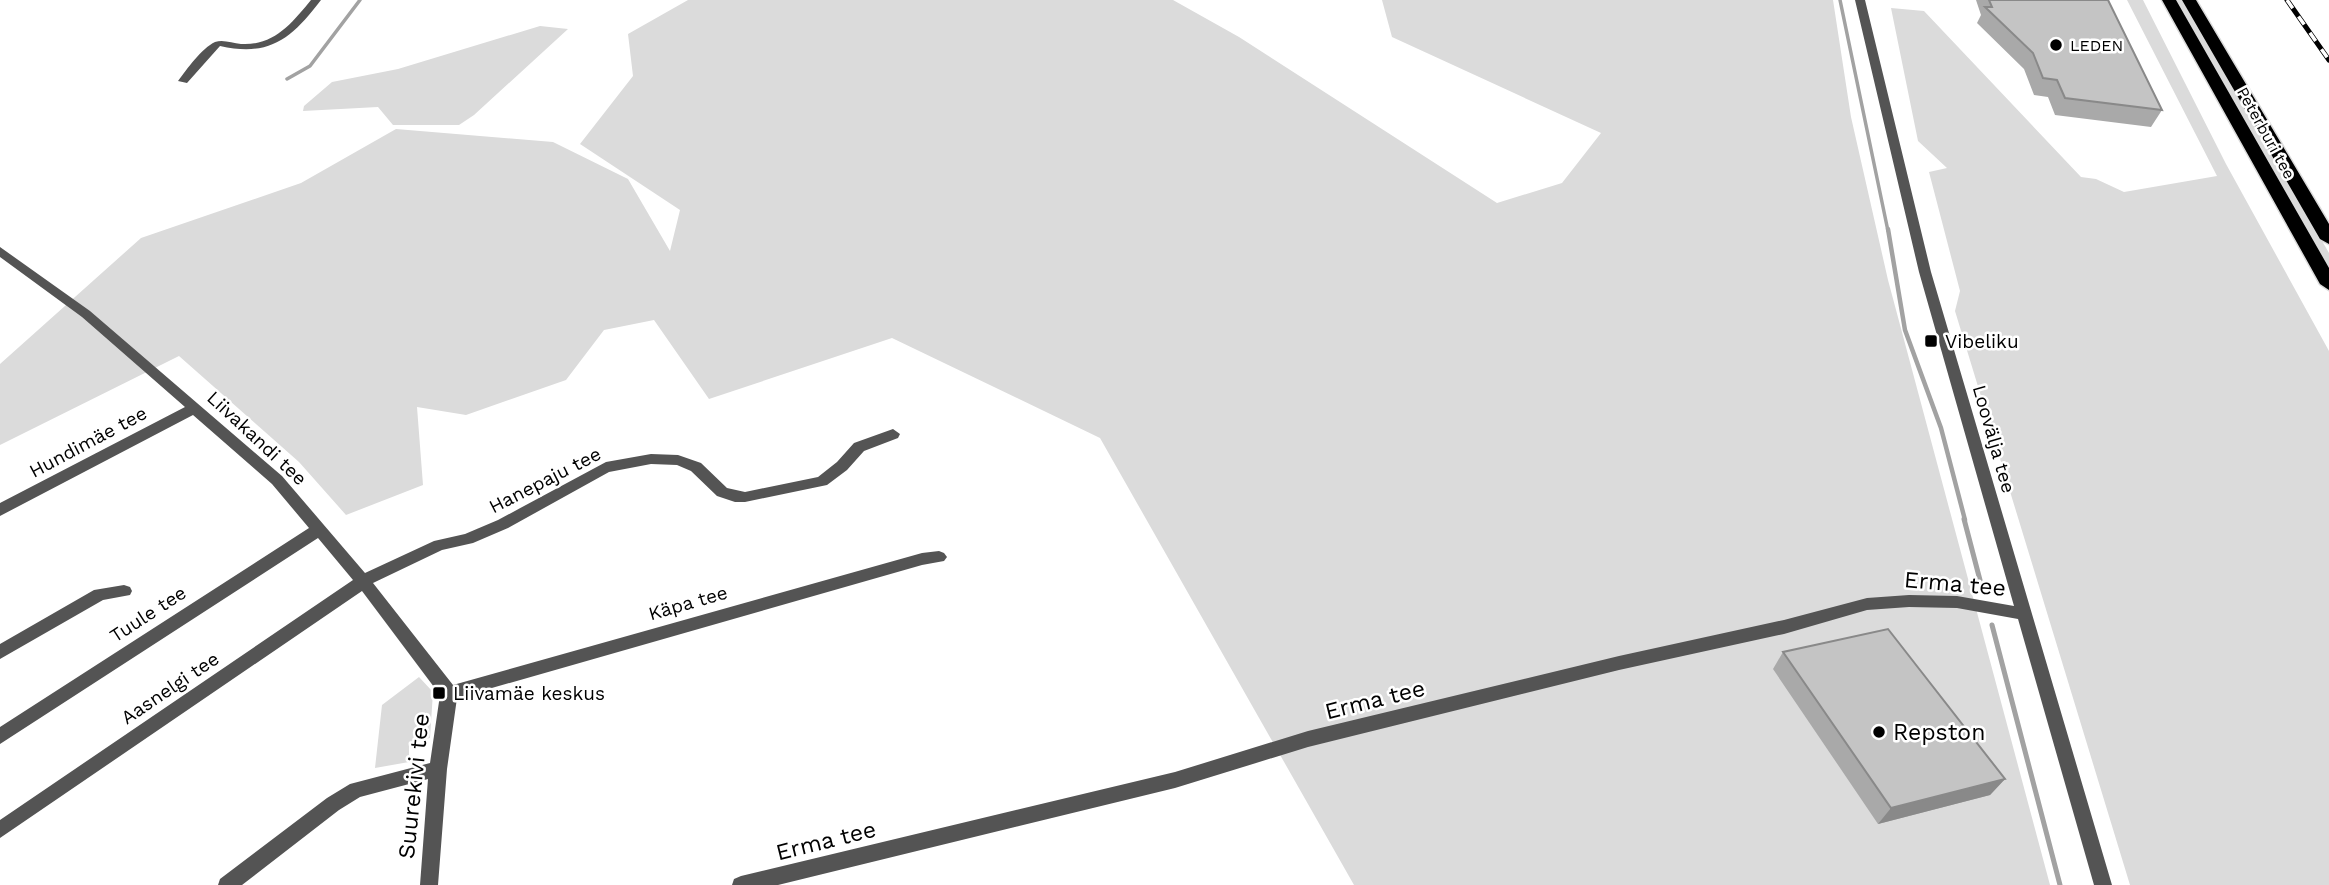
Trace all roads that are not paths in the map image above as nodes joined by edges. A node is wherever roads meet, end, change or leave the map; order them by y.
1 (316, 0) edge
2 (1860, 0) edge
3 (2169, 0) edge
4 (2189, 0) edge
5 (183, 81) dead end
6 (2329, 239) edge
7 (0, 251) edge
8 (2329, 284) edge
9 (195, 408) junction
10 (893, 434) dead end
11 (0, 510) edge
12 (320, 529) junction
13 (939, 557) dead end
14 (363, 581) junction
15 (124, 591) dead end
16 (2025, 614) junction
17 (0, 652) edge
18 (449, 693) junction
19 (0, 736) edge
20 (438, 769) junction
21 (0, 830) edge
22 (227, 885) edge
23 (429, 885) edge
24 (741, 885) edge
25 (2103, 885) edge

1 - 5 street
2 - 16 street, Loovälja tee
3 - 8 highway, Peterburi tee
4 - 6 highway, Peterburi tee
7 - 9 street, Liivakandi tee
9 - 11 street, Hundimäe tee
9 - 12 street, Liivakandi tee
10 - 14 street, Hanepaju tee
12 - 14 street, Liivakandi tee
12 - 19 street, Tuule tee
13 - 18 street, Käpa tee
14 - 18 street, Liivakandi tee
14 - 21 street, Aasnelgi tee
15 - 17 street
16 - 24 street, Erma tee
16 - 25 street, Loovälja tee
18 - 20 street, Suurekivi tee
20 - 22 street
20 - 23 street, Suurekivi tee

